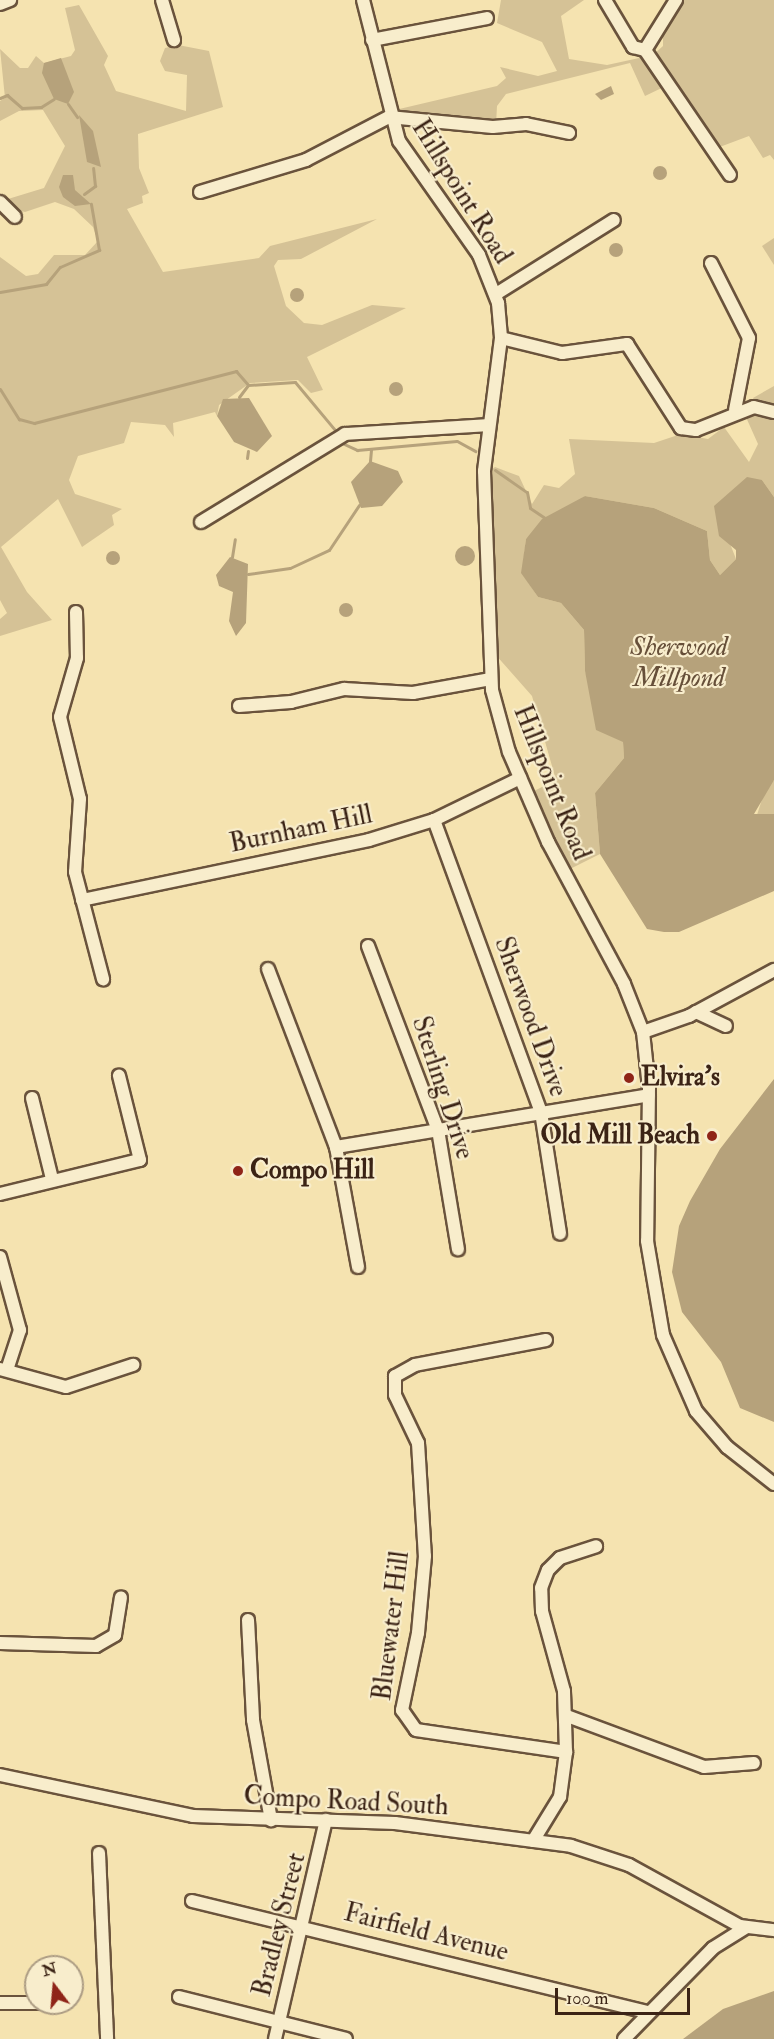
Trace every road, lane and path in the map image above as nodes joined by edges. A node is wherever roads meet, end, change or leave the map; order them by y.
1 (10, 0) edge
2 (162, 0) edge
3 (363, 0) edge
4 (605, 0) edge
5 (676, 0) edge
6 (0, 4) edge
7 (487, 18) dead end
8 (174, 40) dead end
9 (372, 40) junction
10 (645, 50) junction
11 (389, 117) junction
12 (569, 133) dead end
13 (730, 175) dead end
14 (200, 192) dead end
15 (0, 201) edge
16 (15, 217) dead end
17 (614, 220) dead end
18 (711, 263) dead end
19 (496, 294) junction
20 (501, 338) junction
21 (735, 410) junction
22 (774, 412) edge
23 (488, 425) junction
24 (201, 522) dead end
25 (76, 612) dead end
26 (490, 679) junction
27 (239, 706) dead end
28 (520, 778) junction
29 (434, 820) junction
30 (82, 900) junction
31 (368, 946) dead end
32 (268, 969) dead end
33 (774, 970) edge
34 (103, 979) dead end
35 (696, 1012) junction
36 (726, 1026) dead end
37 (643, 1032) junction
38 (119, 1076) dead end
39 (649, 1095) junction
40 (32, 1098) dead end
41 (541, 1112) junction
42 (438, 1130) junction
43 (336, 1147) junction
44 (52, 1179) junction
45 (0, 1194) edge
46 (560, 1234) dead end
47 (458, 1249) dead end
48 (0, 1257) edge
49 (358, 1267) dead end
50 (546, 1340) dead end
51 (133, 1365) dead end
52 (3, 1370) edge
53 (774, 1484) edge
54 (596, 1546) dead end
55 (121, 1597) dead end
56 (248, 1620) dead end
57 (0, 1643) edge
58 (567, 1716) junction
59 (544, 1749) junction
60 (566, 1752) junction
61 (754, 1763) dead end
62 (0, 1775) edge
63 (564, 1777) junction
64 (271, 1820) junction
65 (326, 1820) junction
66 (533, 1841) junction
67 (99, 1853) dead end
68 (192, 1900) dead end
69 (725, 1918) junction
70 (303, 1926) junction
71 (745, 1928) junction
72 (774, 1930) edge
73 (713, 1948) junction
74 (179, 1997) dead end
75 (0, 2004) edge
76 (24, 2004) edge
77 (648, 2012) junction
78 (279, 2022) junction
79 (107, 2039) edge
80 (275, 2039) edge
81 (346, 2039) edge
82 (624, 2039) edge

1 - 6 street
2 - 8 street
3 - 9 street, Hillspoint Road
4 - 10 street
5 - 10 street
7 - 9 street
9 - 11 street, Hillspoint Road
10 - 13 street
11 - 12 street
11 - 14 street
11 - 19 street, Hillspoint Road
15 - 16 street
17 - 19 street
18 - 21 street
19 - 20 street, Hillspoint Road
20 - 21 street
20 - 23 street, Hillspoint Road
21 - 22 street
23 - 24 street
23 - 26 street, Hillspoint Road
25 - 30 street
26 - 27 street
26 - 28 street, Hillspoint Road
28 - 29 street, Burnham Hill
28 - 37 street, Hillspoint Road
29 - 30 street, Burnham Hill
29 - 41 street, Sherwood Drive
30 - 34 street
31 - 42 street, Sterling Drive
32 - 43 street
33 - 35 street
35 - 36 street
35 - 37 street
37 - 39 street, Hillspoint Road
38 - 44 street
39 - 41 street
39 - 53 street, Hillspoint Road
40 - 44 street
41 - 42 street
41 - 46 street, Sherwood Drive
42 - 43 street
42 - 47 street, Sterling Drive
43 - 49 street
44 - 45 street
48 - 52 street
50 - 59 street, Bluewater Hill
51 - 52 street
54 - 58 street
55 - 57 street
56 - 64 street
58 - 60 street
58 - 61 street
59 - 60 street, Bluewater Hill
59 - 63 street
60 - 63 street
62 - 64 street, Compo Road South
63 - 66 street
64 - 65 street, Compo Road South
65 - 66 street, Compo Road South
65 - 70 street, Bradley Street
66 - 69 street, Compo Road South
67 - 79 street
68 - 70 street, Fairfield Avenue
69 - 71 street, Compo Road South
69 - 73 street
70 - 77 street, Fairfield Avenue
70 - 78 street, Bradley Street
71 - 72 street
71 - 73 street
73 - 77 street
74 - 78 street
75 - 76 street
77 - 82 street
78 - 80 street, Bradley Street
78 - 81 street

